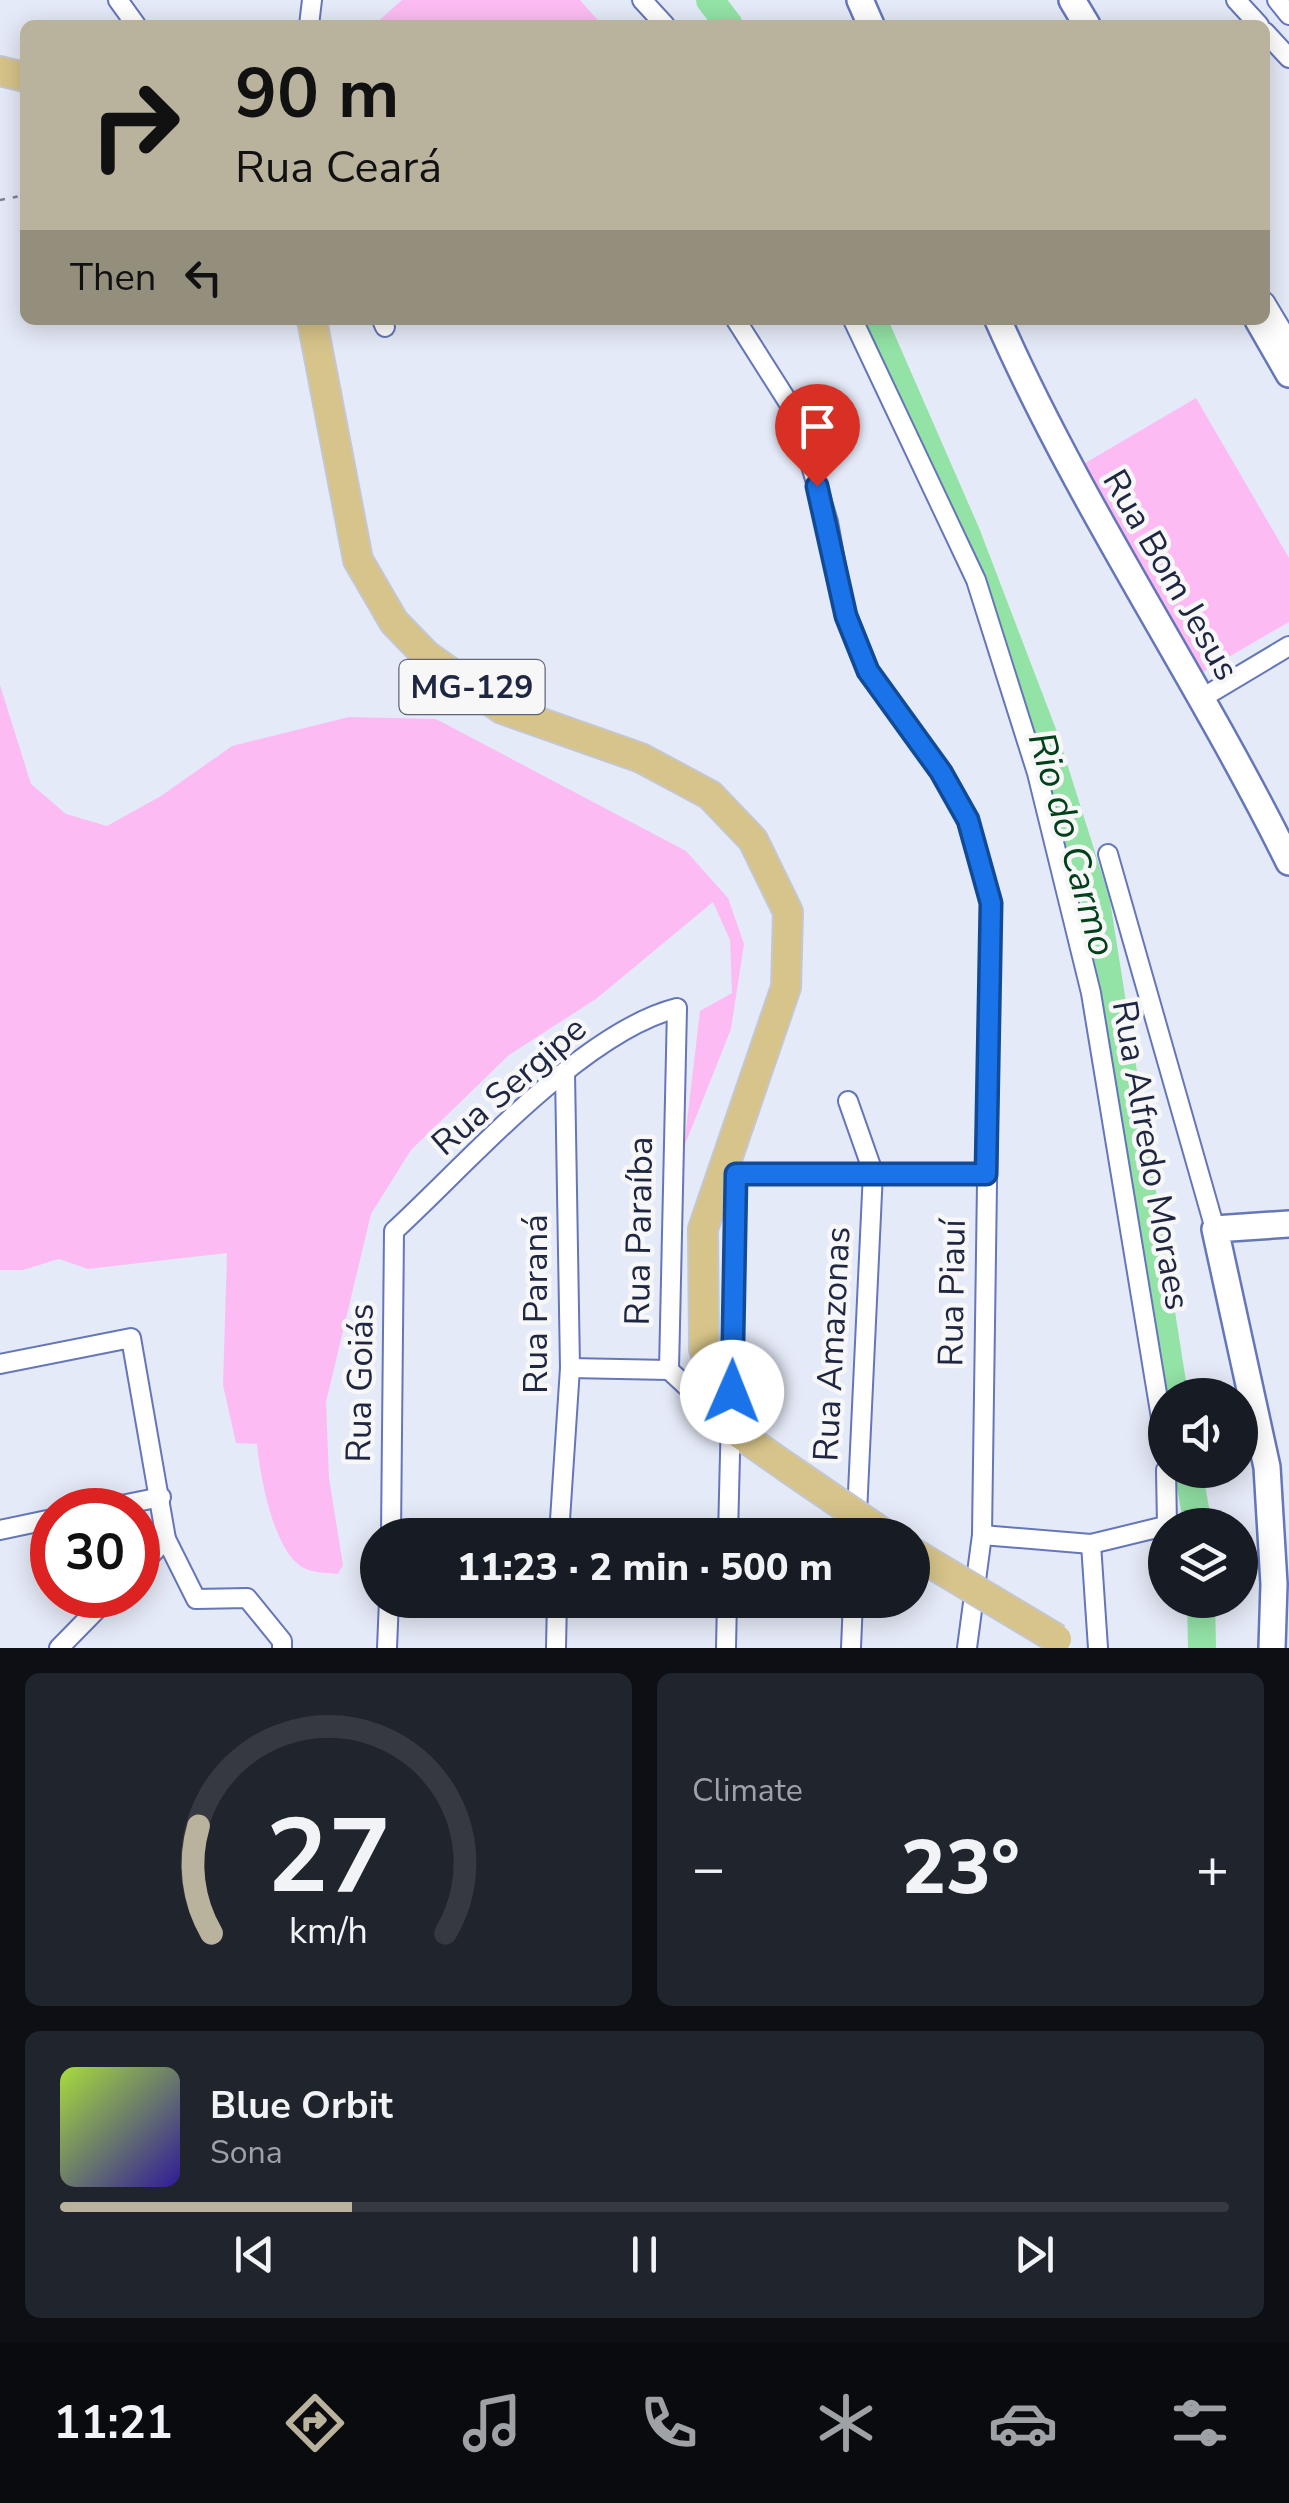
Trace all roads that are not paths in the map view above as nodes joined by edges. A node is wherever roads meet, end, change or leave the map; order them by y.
1 (642, 0) edge
2 (1236, 0) edge
3 (1277, 0) edge
4 (1289, 14) edge
5 (660, 20) edge
6 (1254, 20) edge
7 (1270, 37) edge
8 (1289, 58) edge
9 (1270, 310) edge
10 (313, 325) edge
11 (739, 325) edge
12 (855, 325) edge
13 (1000, 325) edge
14 (1261, 325) edge
15 (1289, 342) edge
16 (1289, 374) edge
17 (1289, 646) edge
18 (1202, 698) junction
19 (1108, 854) dead end
20 (1289, 862) edge
21 (677, 1008) joint
22 (565, 1073) junction
23 (848, 1100) dead end
24 (873, 1172) junction
25 (986, 1174) junction
26 (1289, 1224) edge
27 (1214, 1229) junction
28 (394, 1232) joint
29 (0, 1364) edge
30 (570, 1368) junction
31 (668, 1370) junction
32 (1154, 1378) edge
33 (731, 1428) junction
34 (161, 1497) joint
35 (391, 1518) edge
36 (561, 1518) edge
37 (728, 1518) edge
38 (857, 1518) edge
39 (861, 1518) edge
40 (30, 1524) edge
41 (0, 1530) edge
42 (1148, 1530) edge
43 (982, 1535) junction
44 (166, 1538) junction
45 (160, 1544) edge
46 (1091, 1544) junction
47 (930, 1563) edge
48 (88, 1618) edge
49 (388, 1618) edge
50 (556, 1618) edge
51 (727, 1618) edge
52 (852, 1618) edge
53 (1066, 1644) edge
54 (59, 1648) edge
55 (282, 1648) edge
56 (386, 1648) edge
57 (556, 1648) edge
58 (726, 1648) edge
59 (851, 1648) edge
60 (967, 1648) edge
61 (1098, 1648) edge
62 (1272, 1648) edge

1 - 5 street
2 - 6 street
3 - 4 street
7 - 8 street
9 - 15 street
10 - 33 main road, MG-129 / MG-129
11 - 25 street, Rua Piauí
12 - 32 street, Rua Alfredo Moraes
13 - 18 street, Rua Bom Jesus
14 - 16 street
17 - 18 street
18 - 20 street, Rua Bom Jesus
19 - 27 street
21 - 22 street, Rua Sergipe
21 - 31 street, Rua Paraíba
22 - 28 street, Rua Sergipe
22 - 30 street, Rua Paraná
23 - 24 street, Rua Amazonas
24 - 25 street
24 - 33 street
24 - 38 street, Rua Amazonas
25 - 43 street, Rua Piauí
26 - 27 street
27 - 62 street
28 - 35 street, Rua Goiás
29 - 34 street
30 - 31 street
30 - 36 street, Rua Paraná
31 - 33 street, Rua Paraíba
33 - 37 street
33 - 39 main road, bridge
34 - 44 street
40 - 41 street
42 - 46 street
43 - 46 street
43 - 60 street, Rua Piauí
44 - 45 street
44 - 55 street
46 - 61 street
47 - 53 main road, bridge
48 - 54 street
49 - 56 street
50 - 57 street
51 - 58 street
52 - 59 street

